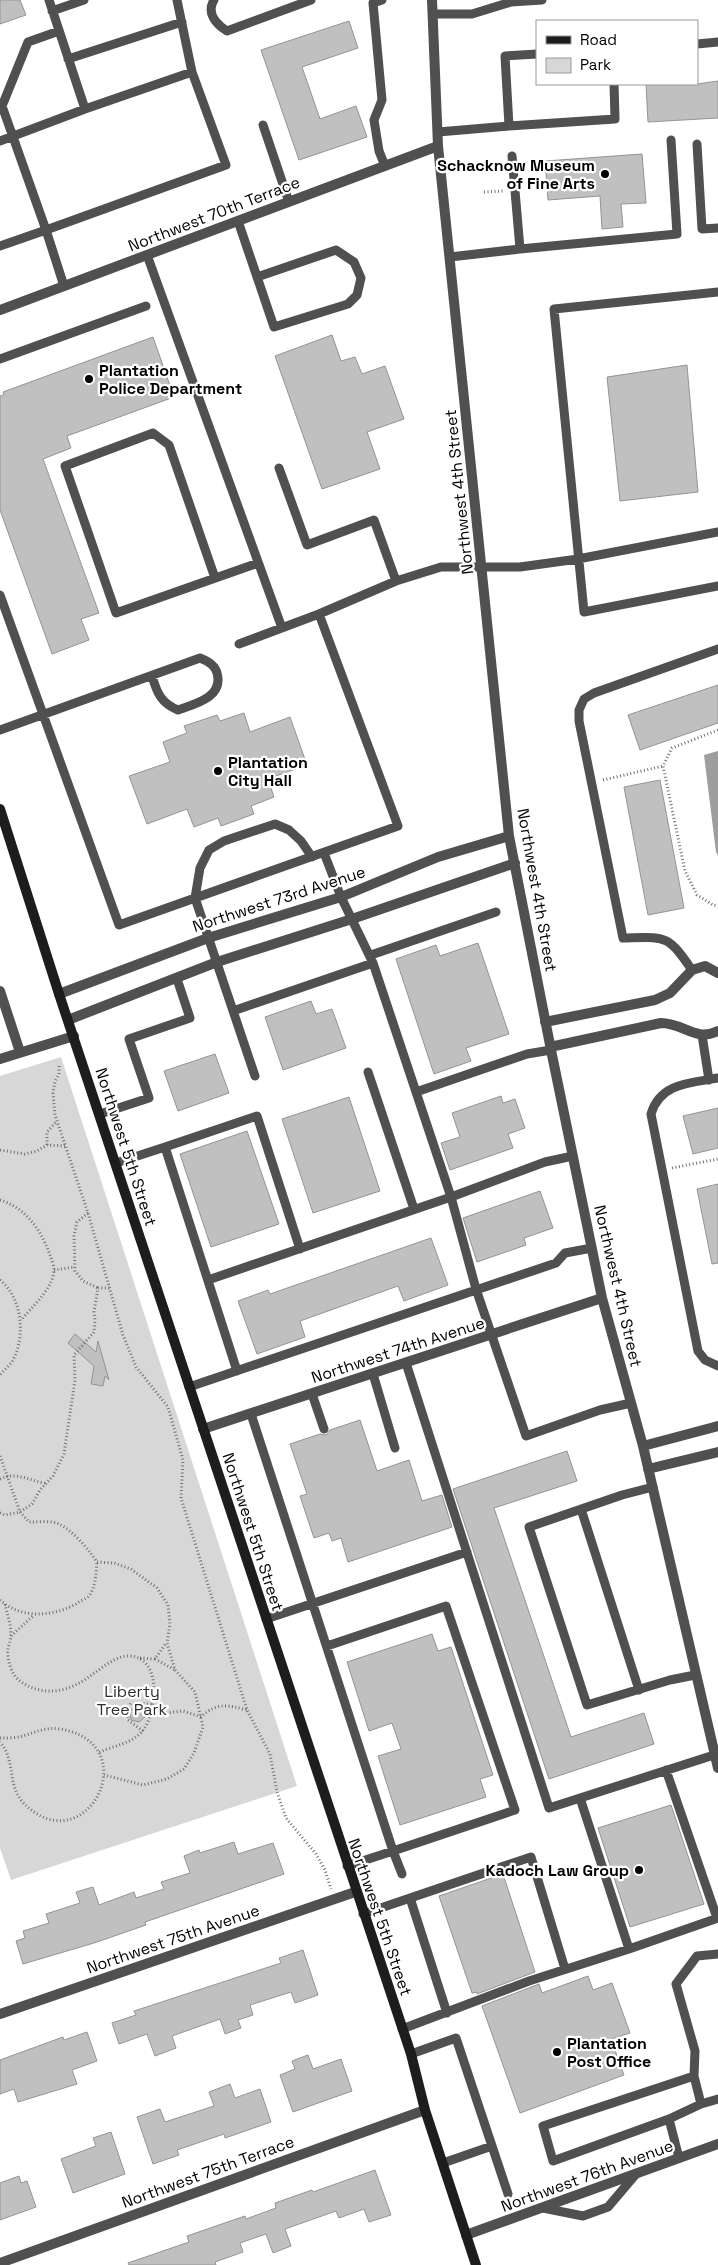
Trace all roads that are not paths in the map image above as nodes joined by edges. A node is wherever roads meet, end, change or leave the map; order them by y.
1 (49, 0) edge
2 (84, 0) edge
3 (177, 0) edge
4 (214, 0) edge
5 (311, 0) edge
6 (382, 0) edge
7 (432, 0) edge
8 (542, 0) edge
9 (511, 1) edge
10 (52, 11) junction
11 (433, 14) junction
12 (182, 22) junction
13 (59, 31) junction
14 (718, 42) edge
15 (698, 44) edge
16 (536, 54) edge
17 (68, 60) junction
18 (192, 72) junction
19 (614, 85) edge
20 (85, 109) junction
21 (263, 125) dead end
22 (509, 126) junction
23 (438, 132) junction
24 (11, 136) junction
25 (0, 140) edge
26 (670, 140) dead end
27 (696, 144) dead end
28 (438, 146) junction
29 (512, 156) dead end
30 (384, 166) junction
31 (289, 202) junction
32 (238, 221) junction
33 (718, 228) edge
34 (46, 230) junction
35 (0, 246) edge
36 (520, 250) junction
37 (147, 255) junction
38 (450, 257) junction
39 (257, 277) junction
40 (64, 286) junction
41 (718, 292) edge
42 (146, 306) dead end
43 (0, 310) edge
44 (0, 359) edge
45 (278, 468) dead end
46 (718, 532) edge
47 (578, 559) junction
48 (258, 563) junction
49 (482, 566) junction
50 (216, 578) junction
51 (396, 581) junction
52 (718, 586) edge
53 (0, 595) edge
54 (319, 614) junction
55 (282, 628) junction
56 (239, 644) dead end
57 (718, 650) edge
58 (152, 676) junction
59 (42, 715) junction
60 (0, 730) edge
61 (0, 809) edge
62 (509, 836) junction
63 (324, 853) junction
64 (312, 857) junction
65 (515, 863) junction
66 (341, 897) junction
67 (195, 898) junction
68 (496, 912) dead end
69 (352, 920) junction
70 (208, 938) junction
71 (372, 959) junction
72 (217, 962) junction
73 (692, 970) junction
74 (718, 973) edge
75 (177, 979) junction
76 (0, 992) edge
77 (59, 994) junction
78 (233, 1011) junction
79 (68, 1020) junction
80 (545, 1022) junction
81 (718, 1031) edge
82 (74, 1036) junction
83 (702, 1036) junction
84 (550, 1048) junction
85 (20, 1052) junction
86 (0, 1059) edge
87 (368, 1072) dead end
88 (254, 1076) dead end
89 (713, 1079) edge
90 (416, 1092) junction
91 (100, 1114) junction
92 (165, 1147) junction
93 (573, 1156) junction
94 (116, 1163) junction
95 (451, 1197) junction
96 (414, 1209) junction
97 (592, 1248) junction
98 (300, 1249) junction
99 (208, 1280) junction
100 (476, 1289) junction
101 (602, 1298) junction
102 (491, 1335) junction
103 (406, 1363) junction
104 (718, 1366) edge
105 (237, 1371) junction
106 (373, 1374) junction
107 (189, 1387) junction
108 (312, 1394) junction
109 (631, 1403) junction
110 (251, 1414) junction
111 (718, 1426) edge
112 (203, 1429) junction
113 (324, 1429) dead end
114 (643, 1446) junction
115 (395, 1448) dead end
116 (718, 1452) edge
117 (648, 1469) junction
118 (653, 1487) junction
119 (581, 1509) junction
120 (466, 1552) junction
121 (313, 1604) junction
122 (266, 1619) junction
123 (327, 1646) junction
124 (695, 1675) junction
125 (639, 1690) junction
126 (714, 1755) junction
127 (718, 1768) edge
128 (666, 1770) junction
129 (580, 1798) junction
130 (394, 1851) junction
131 (347, 1866) junction
132 (402, 1874) dead end
133 (355, 1892) junction
134 (410, 1898) junction
135 (363, 1914) junction
136 (718, 1918) edge
137 (629, 1949) junction
138 (718, 1954) edge
139 (566, 1969) junction
140 (447, 2013) junction
141 (0, 2014) edge
142 (402, 2029) junction
143 (411, 2054) junction
144 (694, 2076) junction
145 (718, 2099) edge
146 (701, 2104) junction
147 (425, 2110) junction
148 (669, 2119) junction
149 (718, 2144) edge
150 (492, 2146) junction
151 (679, 2158) junction
152 (443, 2163) junction
153 (636, 2174) junction
154 (508, 2194) dead end
155 (543, 2208) junction
156 (466, 2235) junction
157 (0, 2263) edge
158 (476, 2265) edge

1 - 10 lane
2 - 10 lane
3 - 12 lane
4 - 5 lane
6 - 30 lane
7 - 11 street, Northwest 4th Street
8 - 9 lane
9 - 11 lane
10 - 13 lane
11 - 23 street, Northwest 4th Street
12 - 17 lane
12 - 18 lane
13 - 17 lane
13 - 24 lane
14 - 15 lane
16 - 22 lane
17 - 20 lane
18 - 20 lane
18 - 34 lane
19 - 22 lane
20 - 24 lane
21 - 31 lane
22 - 23 lane
23 - 28 street, Northwest 4th Street
24 - 25 lane
24 - 34 lane
26 - 36 lane
27 - 33 lane
28 - 30 street, Northwest 70th Terrace
28 - 38 street, Northwest 4th Street
29 - 36 lane
30 - 31 street, Northwest 70th Terrace
31 - 32 street, Northwest 70th Terrace
32 - 37 street, Northwest 70th Terrace
32 - 39 lane
34 - 35 lane
34 - 40 lane
36 - 38 lane
37 - 40 street, Northwest 70th Terrace
37 - 48 lane
38 - 49 street, Northwest 4th Street
39 - 39 lane
40 - 43 street, Northwest 70th Terrace
41 - 47 lane
42 - 44 lane
45 - 51 lane
46 - 47 lane
47 - 49 lane
47 - 52 lane
48 - 50 lane
48 - 55 lane
49 - 51 lane
49 - 62 street, Northwest 4th Street
50 - 50 lane
51 - 54 lane
53 - 59 lane
54 - 55 lane
54 - 63 lane
55 - 56 lane
57 - 73 lane
58 - 58 lane
58 - 59 lane
59 - 60 lane
59 - 67 lane
61 - 77 street, Northwest 5th Street
62 - 65 street, Northwest 4th Street
62 - 66 street, Northwest 73rd Avenue
63 - 64 lane
63 - 66 lane
64 - 67 lane
64 - 67 lane
65 - 69 street
65 - 80 street, Northwest 4th Street
66 - 69 lane
66 - 70 street, Northwest 73rd Avenue
67 - 70 lane
68 - 71 lane
69 - 71 lane
69 - 72 street
70 - 72 lane
70 - 77 street, Northwest 73rd Avenue
71 - 78 lane
71 - 90 lane
72 - 75 street
72 - 78 lane
73 - 74 street
73 - 80 street
75 - 79 street
75 - 91 lane
76 - 85 street
77 - 79 street, Northwest 5th Street
78 - 88 lane
79 - 82 street, Northwest 5th Street
80 - 84 street, Northwest 4th Street
81 - 83 street
82 - 85 street
82 - 91 street, Northwest 5th Street
83 - 84 street
83 - 89 lane
84 - 90 lane
84 - 93 street, Northwest 4th Street
85 - 86 street
87 - 96 lane
89 - 104 lane
90 - 95 lane
91 - 94 street, Northwest 5th Street
92 - 94 lane
92 - 98 lane
92 - 99 lane
93 - 95 lane
93 - 97 street, Northwest 4th Street
94 - 107 street, Northwest 5th Street
95 - 96 lane
95 - 100 lane
96 - 98 lane
97 - 100 lane
97 - 101 street, Northwest 4th Street
98 - 99 lane
99 - 105 lane
100 - 102 lane
100 - 105 lane
101 - 102 street, Northwest 74th Avenue
101 - 109 street, Northwest 4th Street
102 - 103 street, Northwest 74th Avenue
102 - 109 lane
103 - 106 street, Northwest 74th Avenue
103 - 120 lane
105 - 107 lane
106 - 108 street, Northwest 74th Avenue
106 - 115 lane
107 - 112 street, Northwest 5th Street
108 - 110 street, Northwest 74th Avenue
108 - 113 lane
109 - 114 street, Northwest 4th Street
110 - 112 street, Northwest 74th Avenue
110 - 121 lane
111 - 114 street
112 - 122 street, Northwest 5th Street
114 - 117 street, Northwest 4th Street
116 - 117 street
117 - 118 street, Northwest 4th Street
118 - 119 lane
118 - 124 street, Northwest 4th Street
119 - 125 lane
119 - 125 lane
120 - 121 lane
120 - 129 lane
121 - 122 lane
121 - 123 lane
122 - 131 street, Northwest 5th Street
123 - 130 lane
123 - 130 lane
124 - 125 lane
124 - 126 street, Northwest 4th Street
126 - 127 street, Northwest 4th Street
126 - 128 lane
128 - 129 lane
128 - 136 lane
129 - 137 lane
130 - 131 lane
130 - 132 lane
131 - 133 street, Northwest 5th Street
133 - 135 street, Northwest 5th Street
133 - 141 street, Northwest 75th Avenue
134 - 135 lane
134 - 139 lane
134 - 140 lane
135 - 142 street, Northwest 5th Street
136 - 137 lane
137 - 139 lane
138 - 144 lane
139 - 140 lane
140 - 142 lane
142 - 143 street, Northwest 5th Street
143 - 147 street, Northwest 5th Street
143 - 150 lane
144 - 146 lane
144 - 148 lane
145 - 146 lane
146 - 148 lane
147 - 152 street, Northwest 5th Street
147 - 157 street, Northwest 75th Terrace
148 - 151 lane
149 - 151 street, Northwest 76th Avenue
150 - 152 lane
150 - 154 lane
151 - 153 street, Northwest 76th Avenue
152 - 156 street, Northwest 5th Street
153 - 155 street, Northwest 76th Avenue
153 - 155 lane
155 - 156 street, Northwest 76th Avenue
156 - 158 street, Northwest 5th Street

